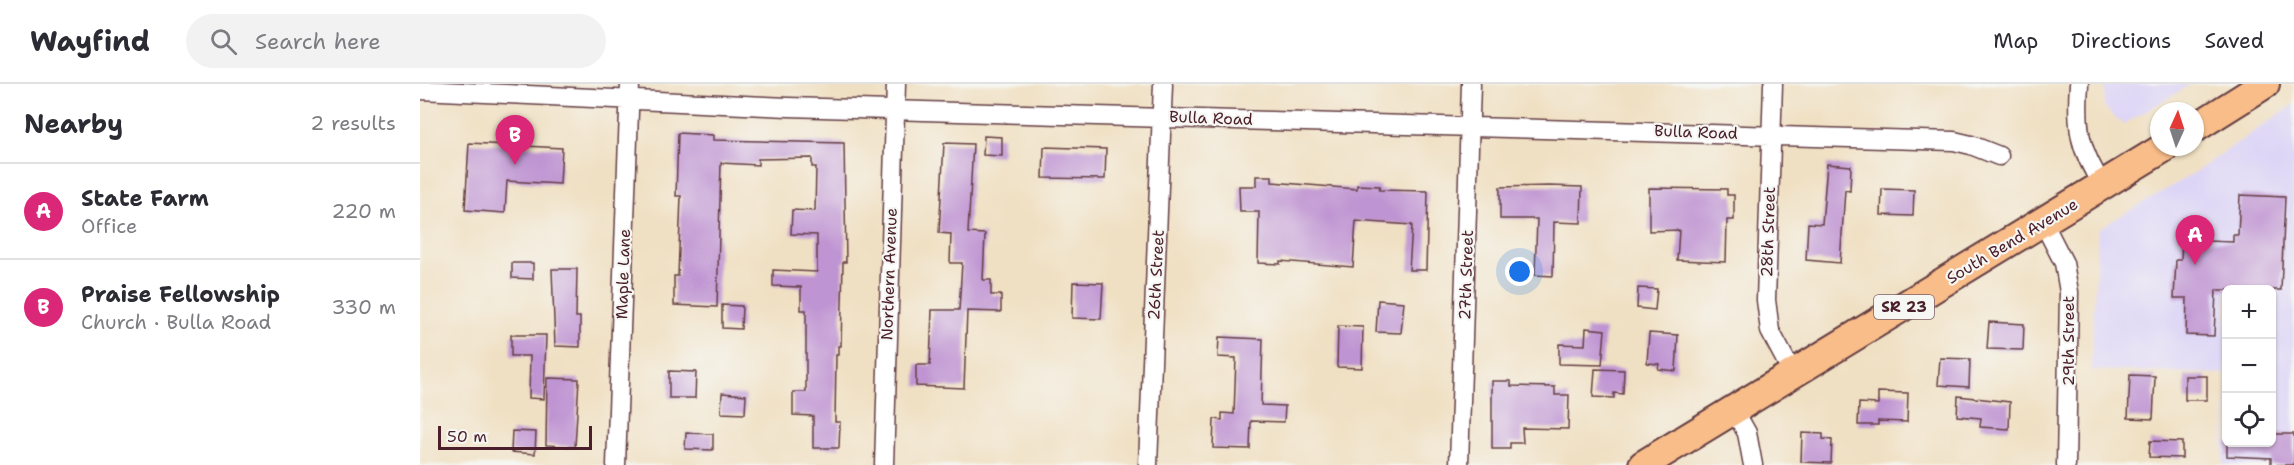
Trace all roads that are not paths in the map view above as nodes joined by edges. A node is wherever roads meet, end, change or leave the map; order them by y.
1 (896, 84) edge
2 (1163, 84) edge
3 (1471, 84) edge
4 (1773, 84) edge
5 (2079, 84) edge
6 (2265, 84) edge
7 (420, 90) edge
8 (629, 91) edge
9 (895, 109) junction
10 (1162, 116) junction
11 (2204, 122) edge
12 (1471, 127) junction
13 (1772, 134) junction
14 (1998, 156) dead end
15 (2151, 156) edge
16 (2103, 186) junction
17 (2043, 222) junction
18 (1793, 374) junction
19 (1734, 410) junction
20 (616, 465) edge
21 (884, 465) edge
22 (1148, 465) edge
23 (1459, 465) edge
24 (1643, 465) edge
25 (1753, 465) edge
26 (2066, 465) edge

1 - 9 street, Northern Avenue
2 - 10 street, 26th Street
3 - 12 street, 27th Street
4 - 13 street, 28th Street
5 - 16 street
6 - 11 main road
7 - 8 street, Bulla Road
8 - 9 street, Bulla Road
8 - 20 street, Maple Lane
9 - 10 street, Bulla Road
9 - 21 street, Northern Avenue
10 - 12 street, Bulla Road
10 - 22 street, 26th Street
12 - 13 street, Bulla Road
12 - 23 street, 27th Street
13 - 14 street, Bulla Road
13 - 18 street, 28th Street
15 - 16 main road, South Bend Avenue / SR 23
16 - 17 main road, South Bend Avenue / SR 23
17 - 18 main road, South Bend Avenue / SR 23
17 - 26 street, 29th Street
18 - 19 main road, South Bend Avenue / SR 23
19 - 24 main road, South Bend Avenue / SR 23
19 - 25 street

